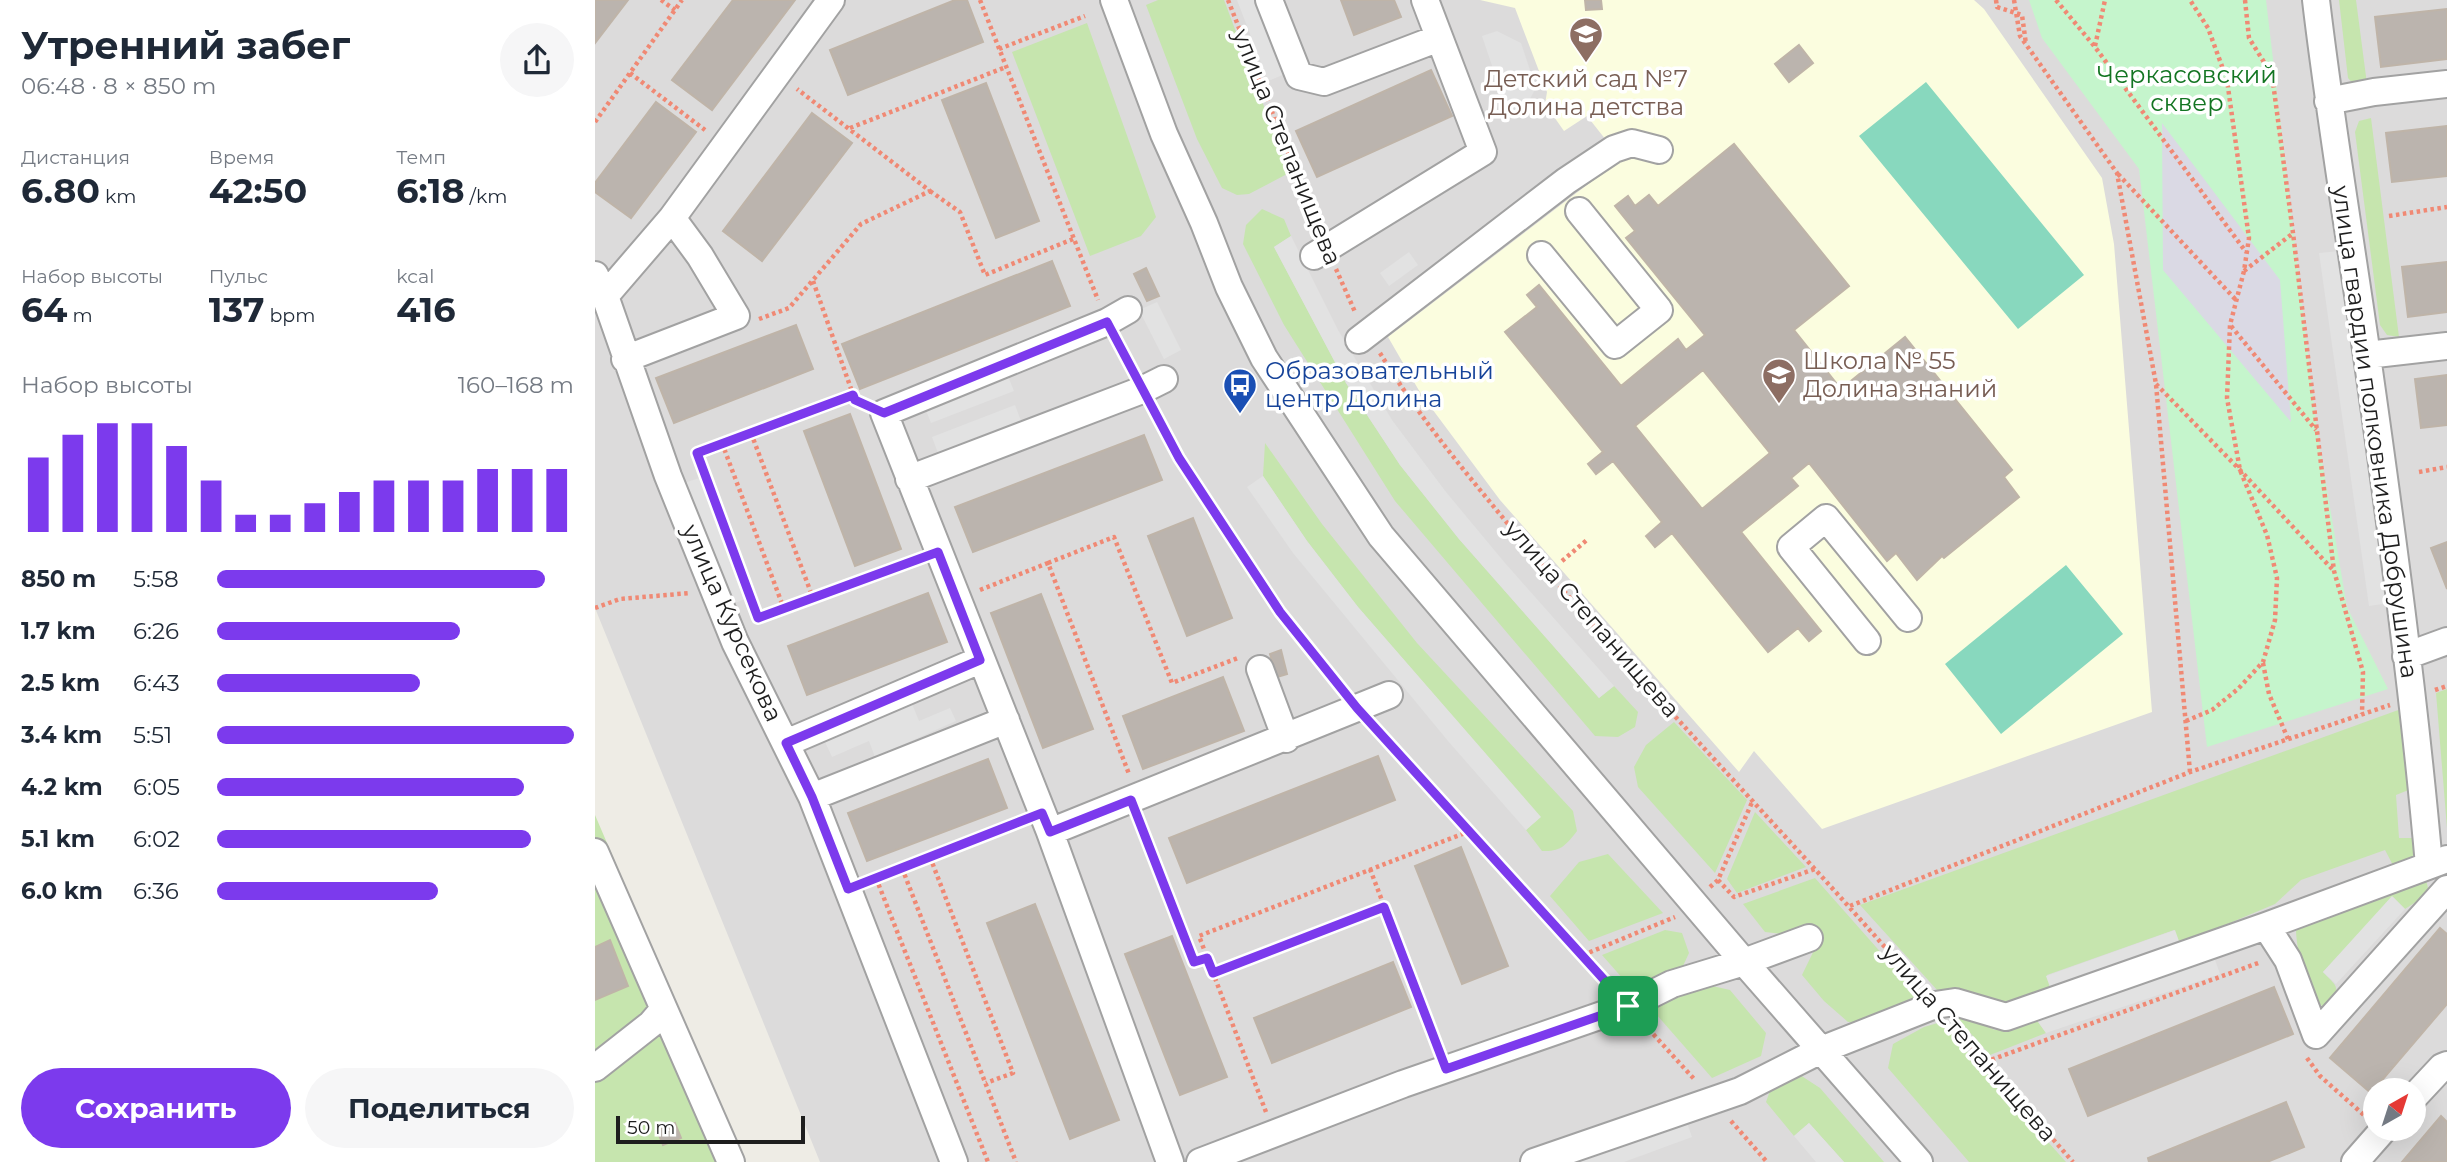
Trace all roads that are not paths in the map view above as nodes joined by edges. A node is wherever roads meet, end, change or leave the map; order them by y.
1 (831, 0) edge
2 (1114, 0) edge
3 (1269, 0) edge
4 (1425, 0) edge
5 (2316, 0) edge
6 (1440, 38) junction
7 (2447, 84) edge
8 (2327, 101) junction
9 (1659, 150) dead end
10 (1579, 211) dead end
11 (672, 218) junction
12 (1320, 252) road end
13 (1541, 255) dead end
14 (600, 286) edge
15 (1117, 316) road end
16 (1363, 337) road end
17 (2447, 346) edge
18 (2367, 355) junction
19 (625, 359) junction
20 (1153, 384) road end
21 (909, 479) junction
22 (1907, 618) dead end
23 (1867, 641) dead end
24 (2447, 641) edge
25 (2406, 656) junction
26 (980, 660) junction
27 (1260, 669) road end
28 (1389, 695) dead end
29 (1006, 720) junction
30 (1286, 739) junction
31 (786, 743) junction
32 (812, 797) junction
33 (1046, 823) junction
34 (595, 852) edge
35 (2438, 862) edge
36 (2447, 889) edge
37 (2266, 926) junction
38 (1809, 938) dead end
39 (1744, 962) junction
40 (663, 1010) junction
41 (1821, 1050) junction
42 (2447, 1065) edge
43 (595, 1068) edge
44 (2426, 1084) edge
45 (2366, 1141) edge
46 (731, 1162) edge
47 (954, 1162) edge
48 (1170, 1162) edge
49 (1200, 1162) edge
50 (1534, 1162) edge
51 (1919, 1162) edge
52 (2355, 1162) edge

1 - 11 street
2 - 39 street
3 - 6 street
4 - 6 street
5 - 8 street, улица гвардии полковника Добрушина
6 - 12 street
7 - 8 street
8 - 18 street, улица гвардии полковника Добрушина
9 - 16 street
10 - 13 street
11 - 14 street
11 - 19 street
14 - 19 street, улица Курсекова
15 - 21 street
17 - 18 street
18 - 25 street, улица гвардии полковника Добрушина
19 - 31 street, улица Курсекова
20 - 21 street
21 - 26 street
22 - 23 street
24 - 25 street
25 - 35 street, улица гвардии полковника Добрушина
26 - 29 street
26 - 31 street
27 - 30 street
28 - 30 street
29 - 32 street
29 - 33 street
30 - 33 street
31 - 32 street, улица Курсекова
32 - 47 street, улица Курсекова
33 - 48 street
34 - 40 street
35 - 37 street
36 - 37 street
37 - 41 street
38 - 39 street
39 - 41 street
39 - 49 street
40 - 43 street
40 - 46 street
41 - 50 street
41 - 51 street
42 - 44 street
45 - 52 street

